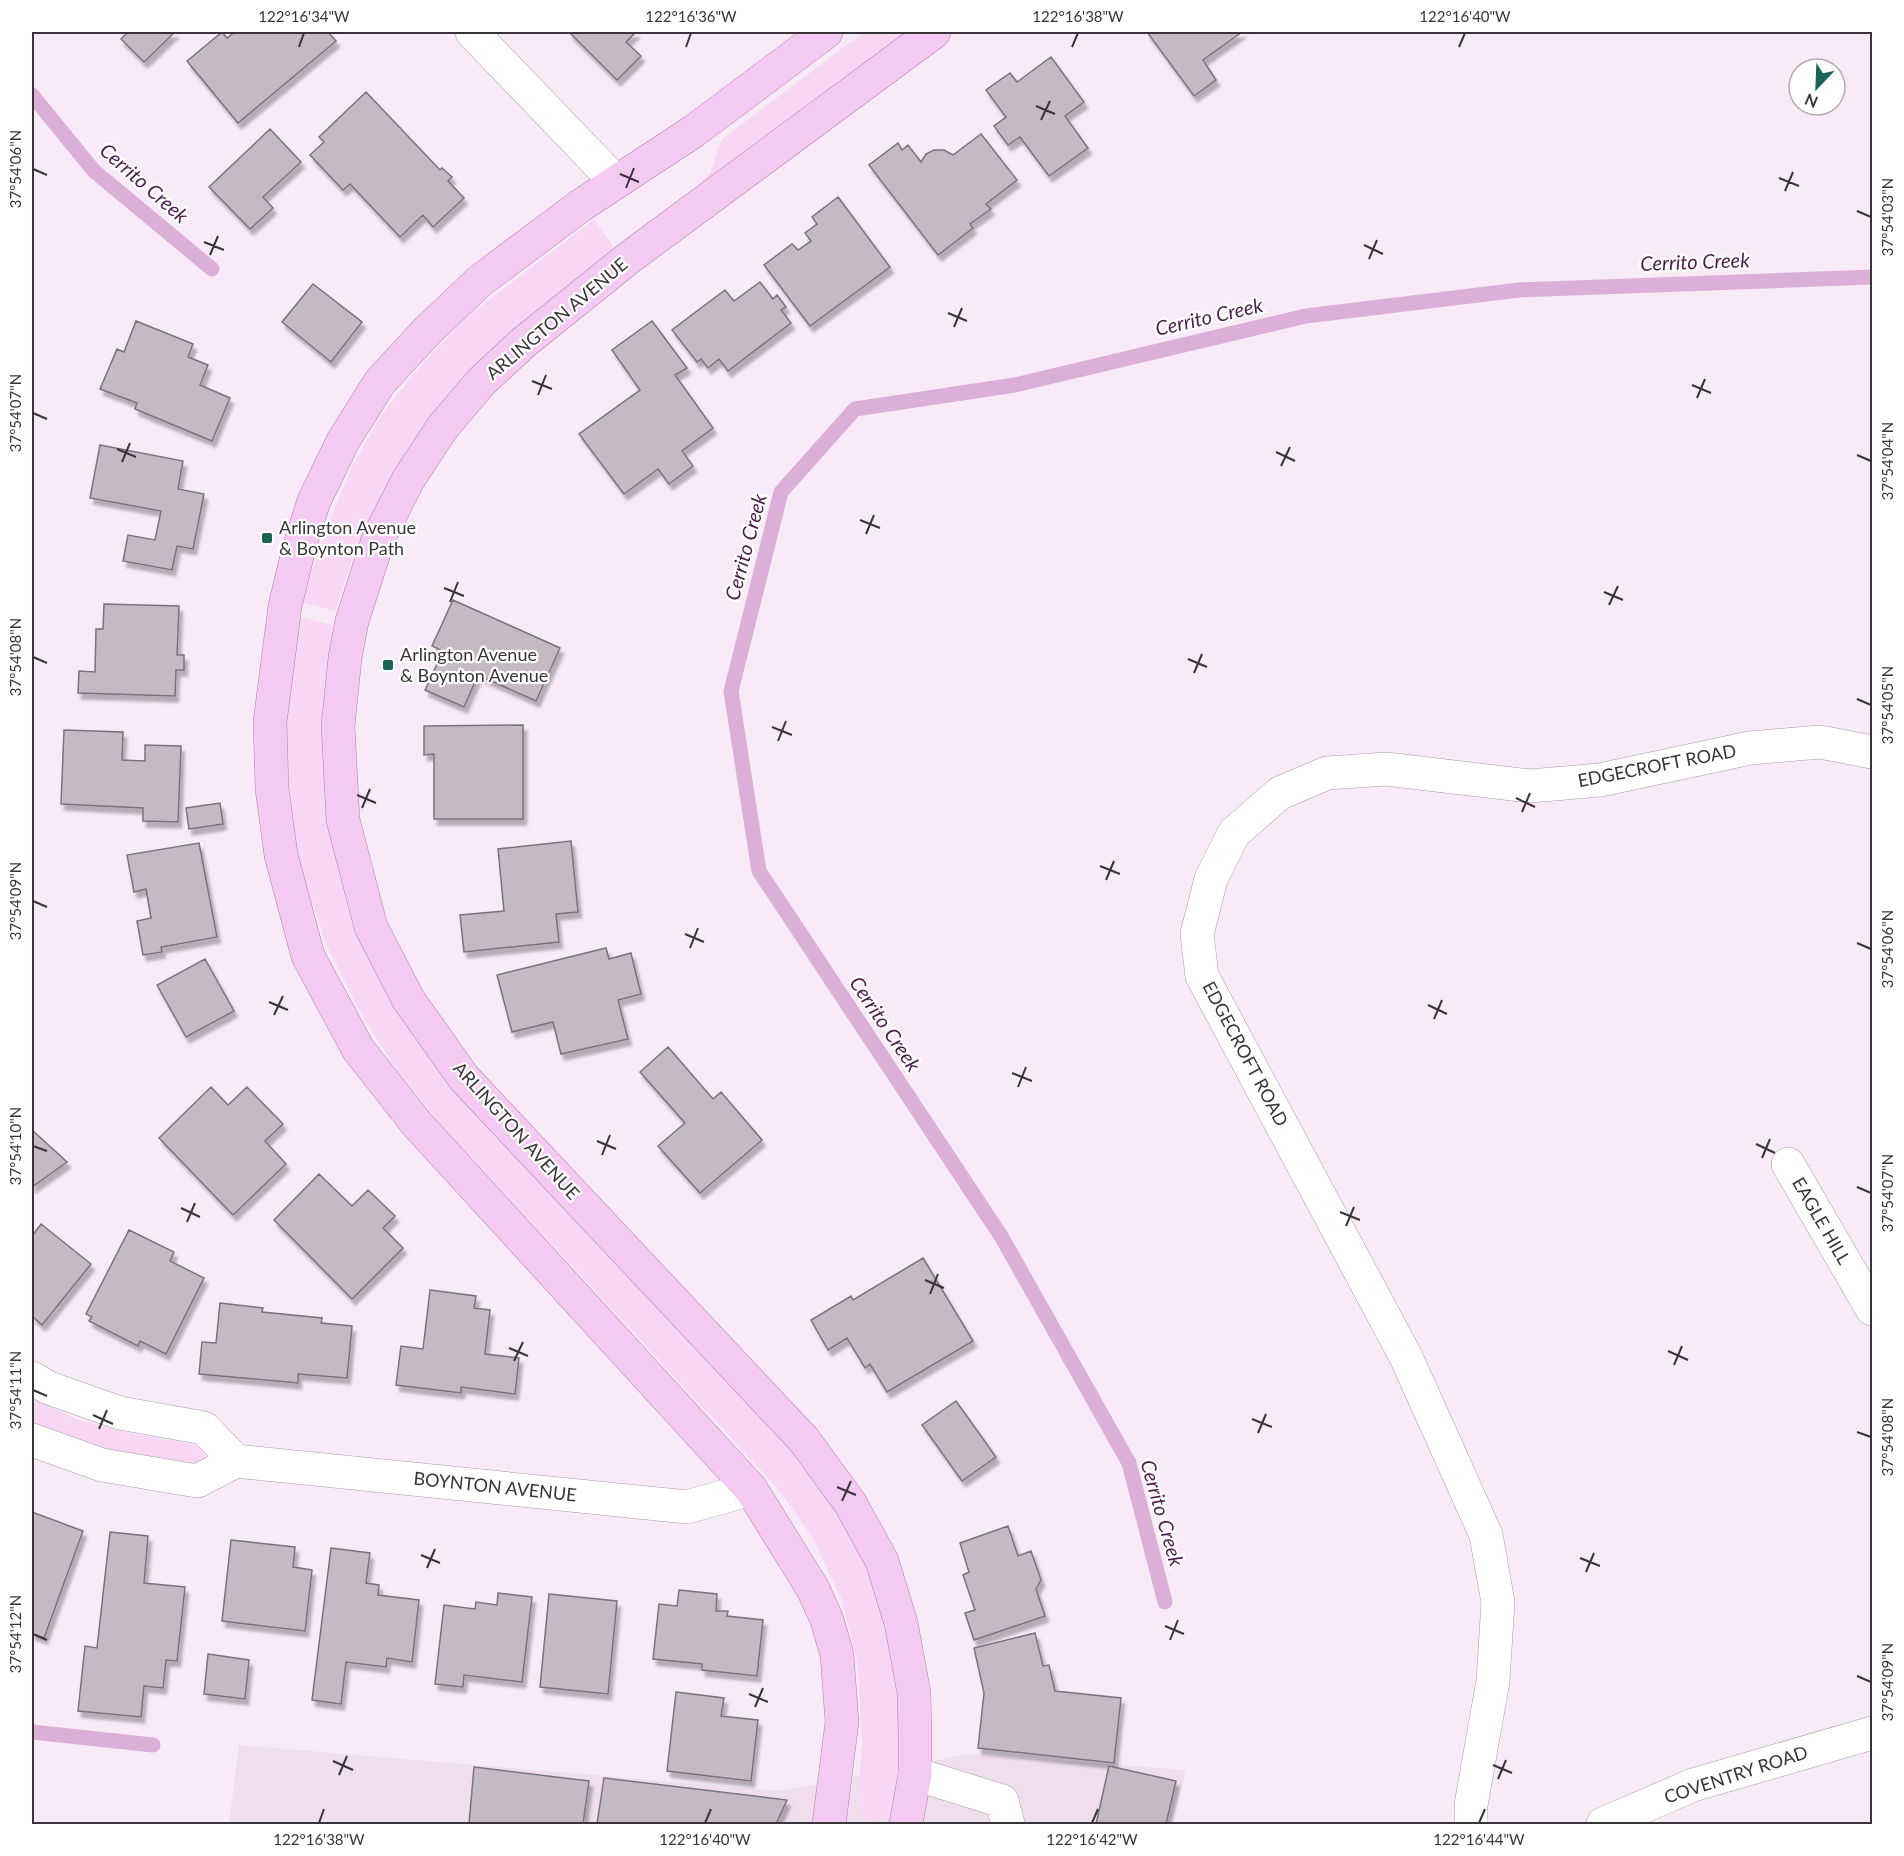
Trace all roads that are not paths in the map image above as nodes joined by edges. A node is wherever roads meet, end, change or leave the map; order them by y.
1 (472, 32) edge
2 (826, 32) edge
3 (934, 32) edge
4 (616, 182) junction
5 (1872, 752) edge
6 (1788, 1164) dead end
7 (1872, 1309) edge
8 (32, 1378) edge
9 (32, 1440) edge
10 (236, 1461) junction
11 (751, 1489) junction
12 (1872, 1733) edge
13 (915, 1774) junction
14 (829, 1824) edge
15 (906, 1824) edge
16 (1008, 1824) edge
17 (1471, 1824) edge
18 (1603, 1824) edge

1 - 4 street
2 - 4 main road
3 - 13 main road, ARLINGTON AVENUE
4 - 11 main road
5 - 17 street, EDGECROFT ROAD
6 - 7 street, EAGLE HILL
8 - 10 street
9 - 10 street
10 - 11 street, BOYNTON AVENUE
11 - 14 main road
12 - 18 street, COVENTRY ROAD
13 - 15 main road, ARLINGTON AVENUE
13 - 16 street

